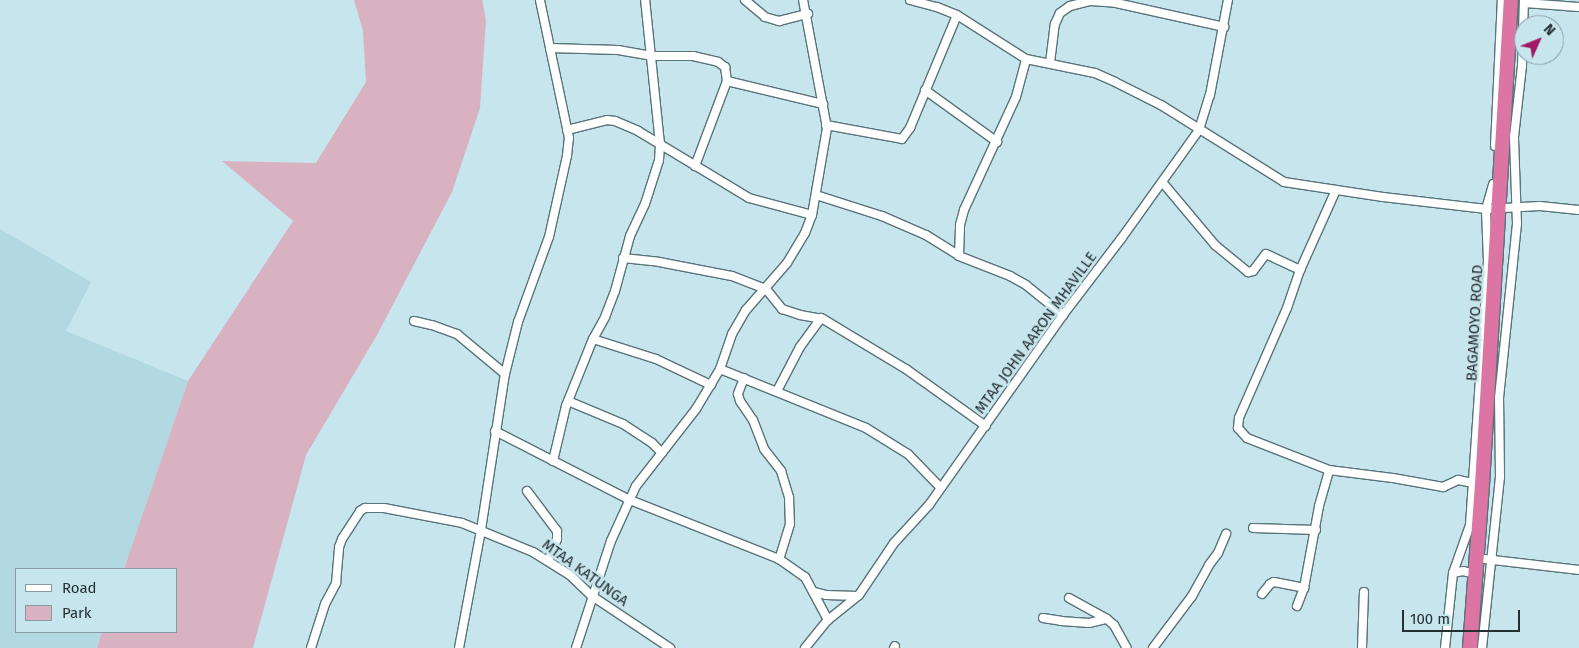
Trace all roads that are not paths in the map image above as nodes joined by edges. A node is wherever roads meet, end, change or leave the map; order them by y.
1 (540, 0) edge
2 (645, 0) edge
3 (746, 0) edge
4 (803, 0) edge
5 (910, 0) edge
6 (1228, 0) edge
7 (1502, 0) edge
8 (1519, 1) edge
9 (1561, 3) edge
10 (1579, 7) edge
11 (808, 14) junction
12 (957, 15) junction
13 (1224, 27) junction
14 (550, 48) junction
15 (651, 56) junction
16 (1026, 58) junction
17 (1050, 63) junction
18 (728, 81) junction
19 (925, 90) junction
20 (823, 104) junction
21 (826, 125) junction
22 (567, 130) junction
23 (1199, 130) junction
24 (997, 142) junction
25 (660, 144) junction
26 (696, 166) junction
27 (1163, 183) junction
28 (1336, 190) junction
29 (816, 195) junction
30 (1492, 208) junction
31 (1517, 208) junction
32 (1579, 210) edge
33 (812, 215) junction
34 (959, 256) junction
35 (623, 258) junction
36 (1300, 270) junction
37 (766, 289) junction
38 (1063, 315) junction
39 (821, 318) junction
40 (414, 321) dead end
41 (594, 339) junction
42 (720, 369) junction
43 (505, 374) junction
44 (744, 378) junction
45 (711, 385) junction
46 (777, 391) junction
47 (568, 401) junction
48 (986, 426) junction
49 (496, 431) junction
50 (662, 452) junction
51 (553, 460) junction
52 (1329, 470) junction
53 (1478, 484) junction
54 (942, 488) junction
55 (527, 491) dead end
56 (630, 500) junction
57 (1253, 528) dead end
58 (481, 530) junction
59 (1316, 530) junction
60 (1226, 534) dead end
61 (1476, 558) junction
62 (779, 560) junction
63 (1492, 560) junction
64 (548, 561) junction
65 (1579, 570) edge
66 (1453, 572) junction
67 (1475, 574) junction
68 (1304, 588) junction
69 (814, 592) junction
70 (1364, 592) dead end
71 (1262, 594) dead end
72 (859, 595) junction
73 (592, 596) junction
74 (1070, 598) dead end
75 (1297, 606) dead end
76 (1043, 618) dead end
77 (1107, 619) junction
78 (828, 620) junction
79 (311, 648) edge
80 (459, 648) edge
81 (576, 648) edge
82 (670, 648) edge
83 (805, 648) edge
84 (1127, 648) edge
85 (1153, 648) edge
86 (1362, 648) edge
87 (1445, 648) edge
88 (1470, 648) edge
89 (1482, 648) edge

1 - 14 street
2 - 15 street
3 - 11 street
4 - 11 street
5 - 12 street
6 - 13 street, MTAA JOHN AARON MHAVILLE
7 - 30 street
8 - 9 street
8 - 30 highway, BAGAMOYO ROAD
8 - 31 street
9 - 10 street
11 - 20 street
12 - 16 street
12 - 19 street
13 - 17 street
13 - 23 street, MTAA JOHN AARON MHAVILLE
14 - 15 street
14 - 22 street
15 - 18 street
15 - 25 street
16 - 17 street
16 - 24 street
17 - 23 street
18 - 20 street
18 - 26 street
19 - 21 street
19 - 24 street
20 - 21 street
21 - 29 street
22 - 25 street
22 - 43 street
23 - 27 street, MTAA JOHN AARON MHAVILLE
23 - 28 street
24 - 34 street
25 - 26 street
25 - 35 street
26 - 33 street
27 - 36 street
27 - 38 street, MTAA JOHN AARON MHAVILLE
28 - 30 street
28 - 36 street
29 - 33 street
29 - 34 street
30 - 31 street
30 - 53 highway, BAGAMOYO ROAD
31 - 32 street
31 - 63 street
33 - 37 street
34 - 38 street
35 - 37 street
35 - 41 street
36 - 52 street
37 - 39 street
37 - 42 street
38 - 48 street, MTAA JOHN AARON MHAVILLE
39 - 46 street
39 - 48 street
40 - 43 street
41 - 45 street
41 - 47 street
42 - 44 street
42 - 45 street
43 - 49 street
44 - 46 street
44 - 62 street
45 - 50 street
46 - 54 street
47 - 50 street
47 - 51 street
48 - 54 street, MTAA JOHN AARON MHAVILLE
49 - 51 street
49 - 58 street
50 - 56 street
51 - 56 street
52 - 53 street
52 - 59 street
53 - 61 highway, BAGAMOYO ROAD
53 - 66 street
54 - 72 street, MTAA JOHN AARON MHAVILLE
55 - 64 street
56 - 62 street
56 - 73 street
57 - 59 street
58 - 64 street, MTAA KATUNGA
58 - 79 street, MTAA KATUNGA
58 - 80 street
59 - 68 street
60 - 85 street
61 - 63 street
61 - 67 highway, BAGAMOYO ROAD
62 - 69 street
63 - 65 street
63 - 89 street
64 - 73 street, MTAA KATUNGA
66 - 67 street
66 - 87 street
67 - 88 highway, BAGAMOYO ROAD
68 - 71 street
68 - 75 street
69 - 72 street
69 - 78 street
70 - 86 street
72 - 78 street, MTAA JOHN AARON MHAVILLE
73 - 81 street
73 - 82 street, MTAA KATUNGA
74 - 77 street
76 - 77 street
77 - 84 street
78 - 83 street, MTAA JOHN AARON MHAVILLE

